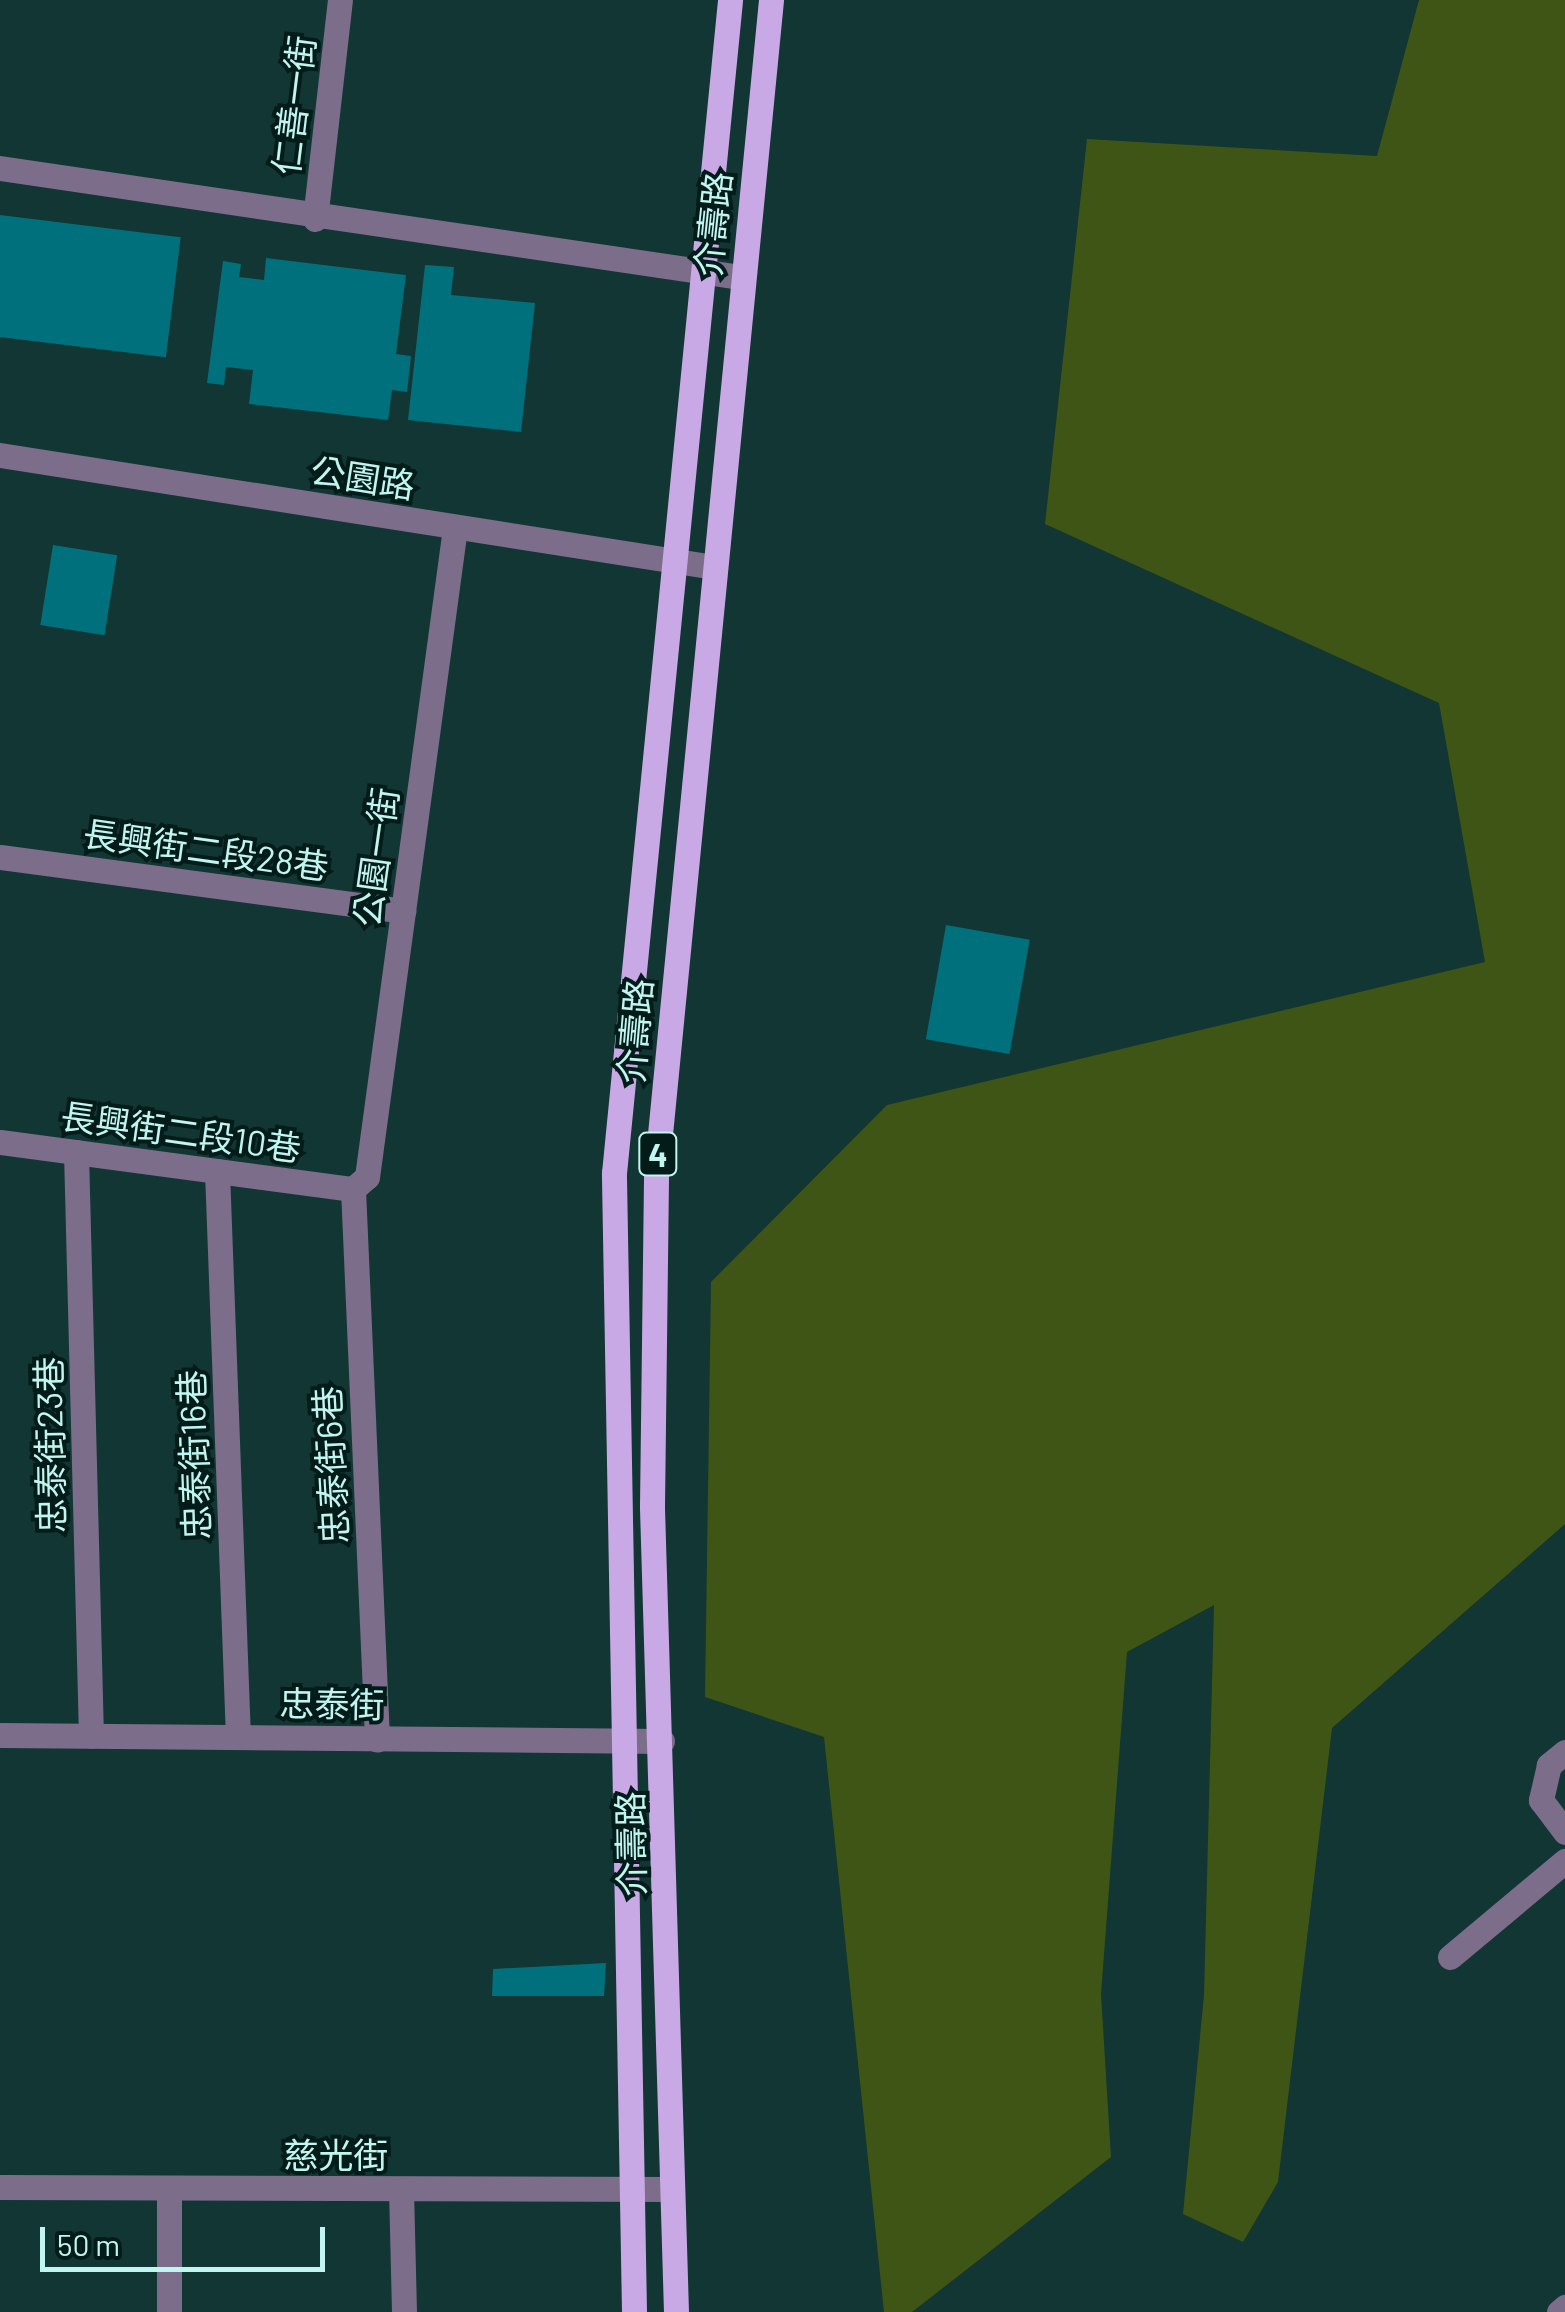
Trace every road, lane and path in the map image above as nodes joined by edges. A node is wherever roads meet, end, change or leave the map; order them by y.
1 (340, 0) edge
2 (730, 0) edge
3 (771, 0) edge
4 (0, 168) edge
5 (315, 218) junction
6 (706, 273) junction
7 (741, 277) junction
8 (0, 455) edge
9 (455, 528) junction
10 (676, 561) junction
11 (714, 567) junction
12 (0, 857) edge
13 (403, 911) junction
14 (0, 1142) edge
15 (76, 1152) junction
16 (217, 1170) junction
17 (352, 1189) junction
18 (0, 1735) edge
19 (92, 1736) junction
20 (238, 1737) junction
21 (378, 1739) junction
22 (622, 1740) junction
23 (662, 1741) junction
24 (1565, 1752) edge
25 (1565, 1832) edge
26 (1565, 1861) edge
27 (1450, 1957) dead end
28 (0, 2187) edge
29 (169, 2188) junction
30 (401, 2189) junction
31 (671, 2189) junction
32 (631, 2190) junction
33 (169, 2312) edge
34 (404, 2312) edge
35 (634, 2312) edge
36 (676, 2312) edge

1 - 5 street, 仁善一街
2 - 6 main road, 介壽路 / 4
3 - 7 main road, 介壽路 / 4
4 - 5 street
5 - 6 street
6 - 7 street
6 - 10 main road, 介壽路 / 4
7 - 11 main road, 介壽路 / 4
8 - 9 street, 公園路
9 - 10 street, 公園路
9 - 13 street, 公園一街
10 - 11 street, 公園路
10 - 22 main road, 介壽路 / 4
11 - 23 main road, 介壽路 / 4
12 - 13 street, 長興街二段28巷
13 - 17 street, 公園一街
14 - 15 street, 長興街二段10巷
15 - 16 street, 長興街二段10巷
15 - 19 street, 忠泰街23巷
16 - 17 street, 長興街二段10巷
16 - 20 street, 忠泰街16巷
17 - 21 street, 忠泰街6巷
18 - 19 street, 忠泰街
19 - 20 street, 忠泰街
20 - 21 street, 忠泰街
21 - 22 street, 忠泰街
22 - 23 street, 忠泰街
22 - 32 main road, 介壽路 / 4
23 - 31 main road, 介壽路 / 4
24 - 25 street
26 - 27 street
28 - 29 street, 慈光街
29 - 30 street, 慈光街
29 - 33 street
30 - 32 street, 慈光街
30 - 34 street
31 - 32 street, 慈光街
31 - 36 main road, 介壽路 / 4
32 - 35 main road, 介壽路 / 4

